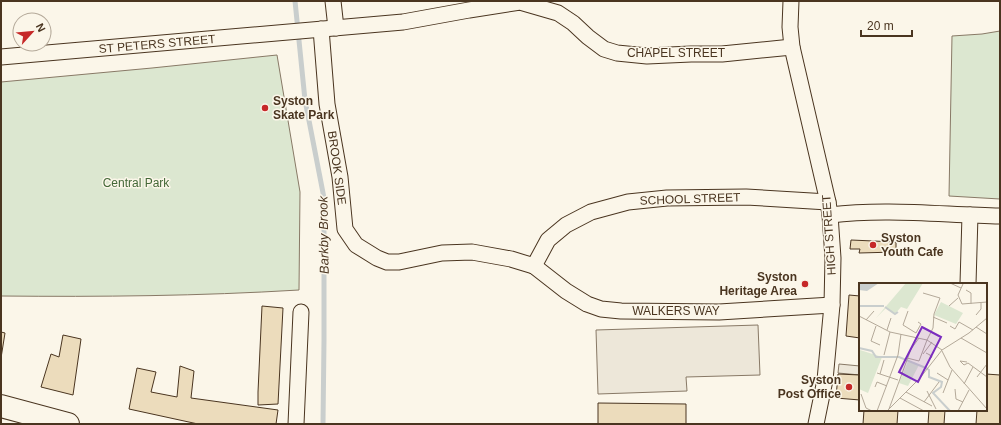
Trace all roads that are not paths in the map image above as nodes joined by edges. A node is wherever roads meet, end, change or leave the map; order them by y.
1 (333, 1) edge
2 (791, 1) edge
3 (496, 3) edge
4 (336, 28) junction
5 (316, 30) junction
6 (792, 47) junction
7 (1, 57) edge
8 (829, 208) junction
9 (970, 215) junction
10 (1000, 216) edge
11 (534, 266) junction
12 (968, 283) edge
13 (832, 305) junction
14 (300, 312) dead end
15 (1, 406) edge
16 (68, 424) edge
17 (296, 424) edge
18 (816, 424) edge

1 - 4 street
2 - 6 street, HIGH STREET
3 - 4 street, CHAPEL STREET
3 - 6 street, CHAPEL STREET
4 - 5 street, CHAPEL STREET
5 - 7 street, ST PETERS STREET
5 - 11 street, BROOK SIDE
6 - 8 street, HIGH STREET
8 - 9 street, SCHOOL STREET
8 - 11 street, SCHOOL STREET
8 - 13 street, HIGH STREET
9 - 10 street, SCHOOL STREET
9 - 12 street
11 - 13 street, WALKERS WAY
13 - 18 street, HIGH STREET
14 - 17 street
15 - 16 street

